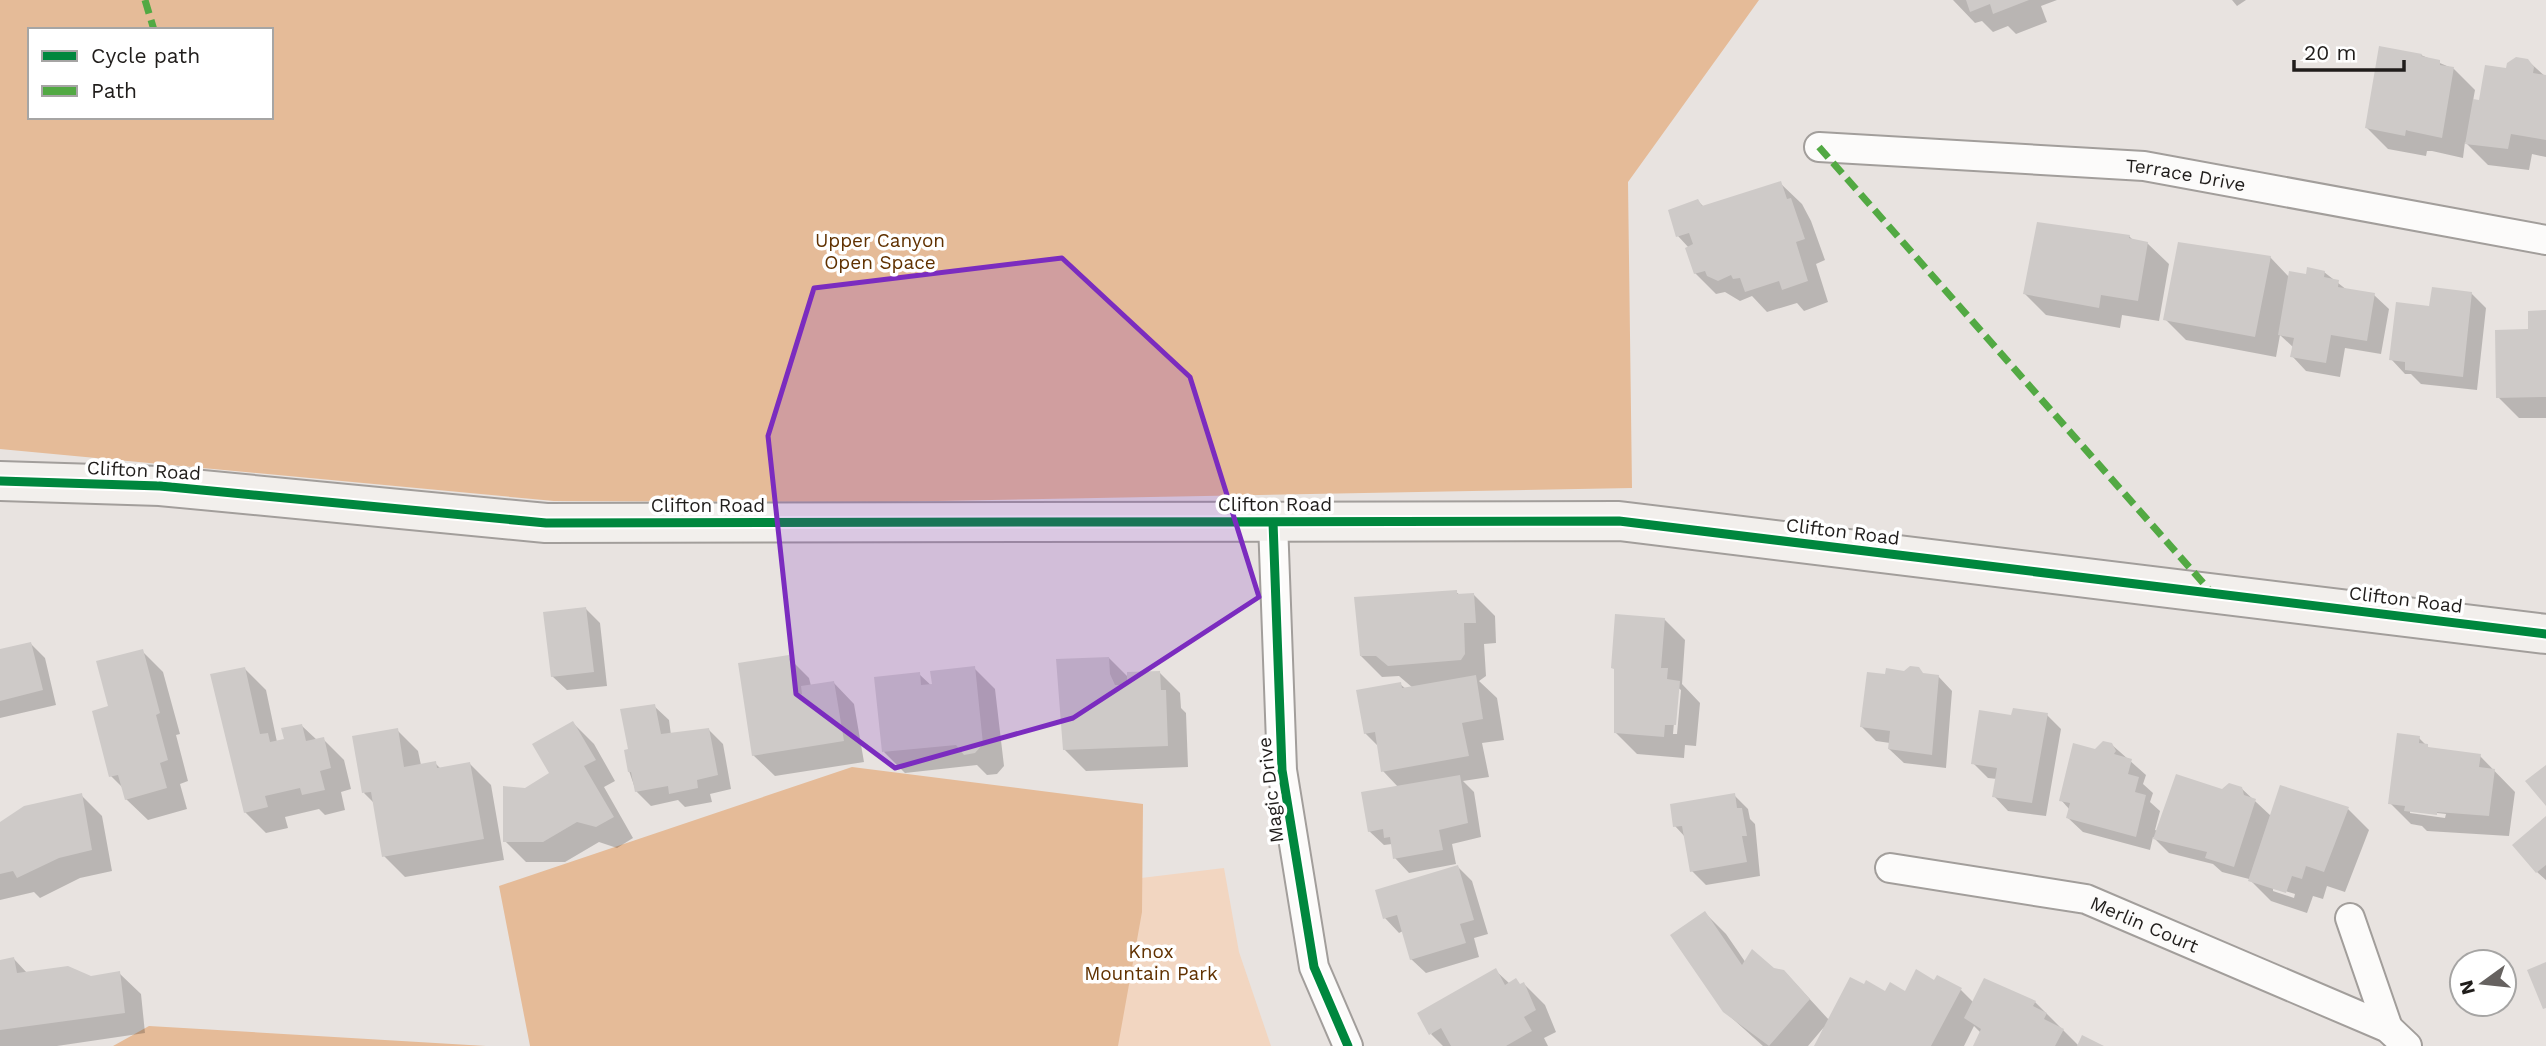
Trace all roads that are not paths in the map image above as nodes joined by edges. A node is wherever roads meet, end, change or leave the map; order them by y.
1 (1819, 147) dead end
2 (2546, 240) edge
3 (0, 481) edge
4 (1273, 522) junction
5 (2546, 634) edge
6 (1890, 868) dead end
7 (2350, 918) dead end
8 (2398, 1037) edge
9 (1348, 1046) edge

1 - 2 street, Terrace Drive
3 - 4 street, Clifton Road
4 - 5 street, Clifton Road
4 - 9 street, Magic Drive
6 - 8 street, Merlin Court
7 - 8 street, Merlin Court

